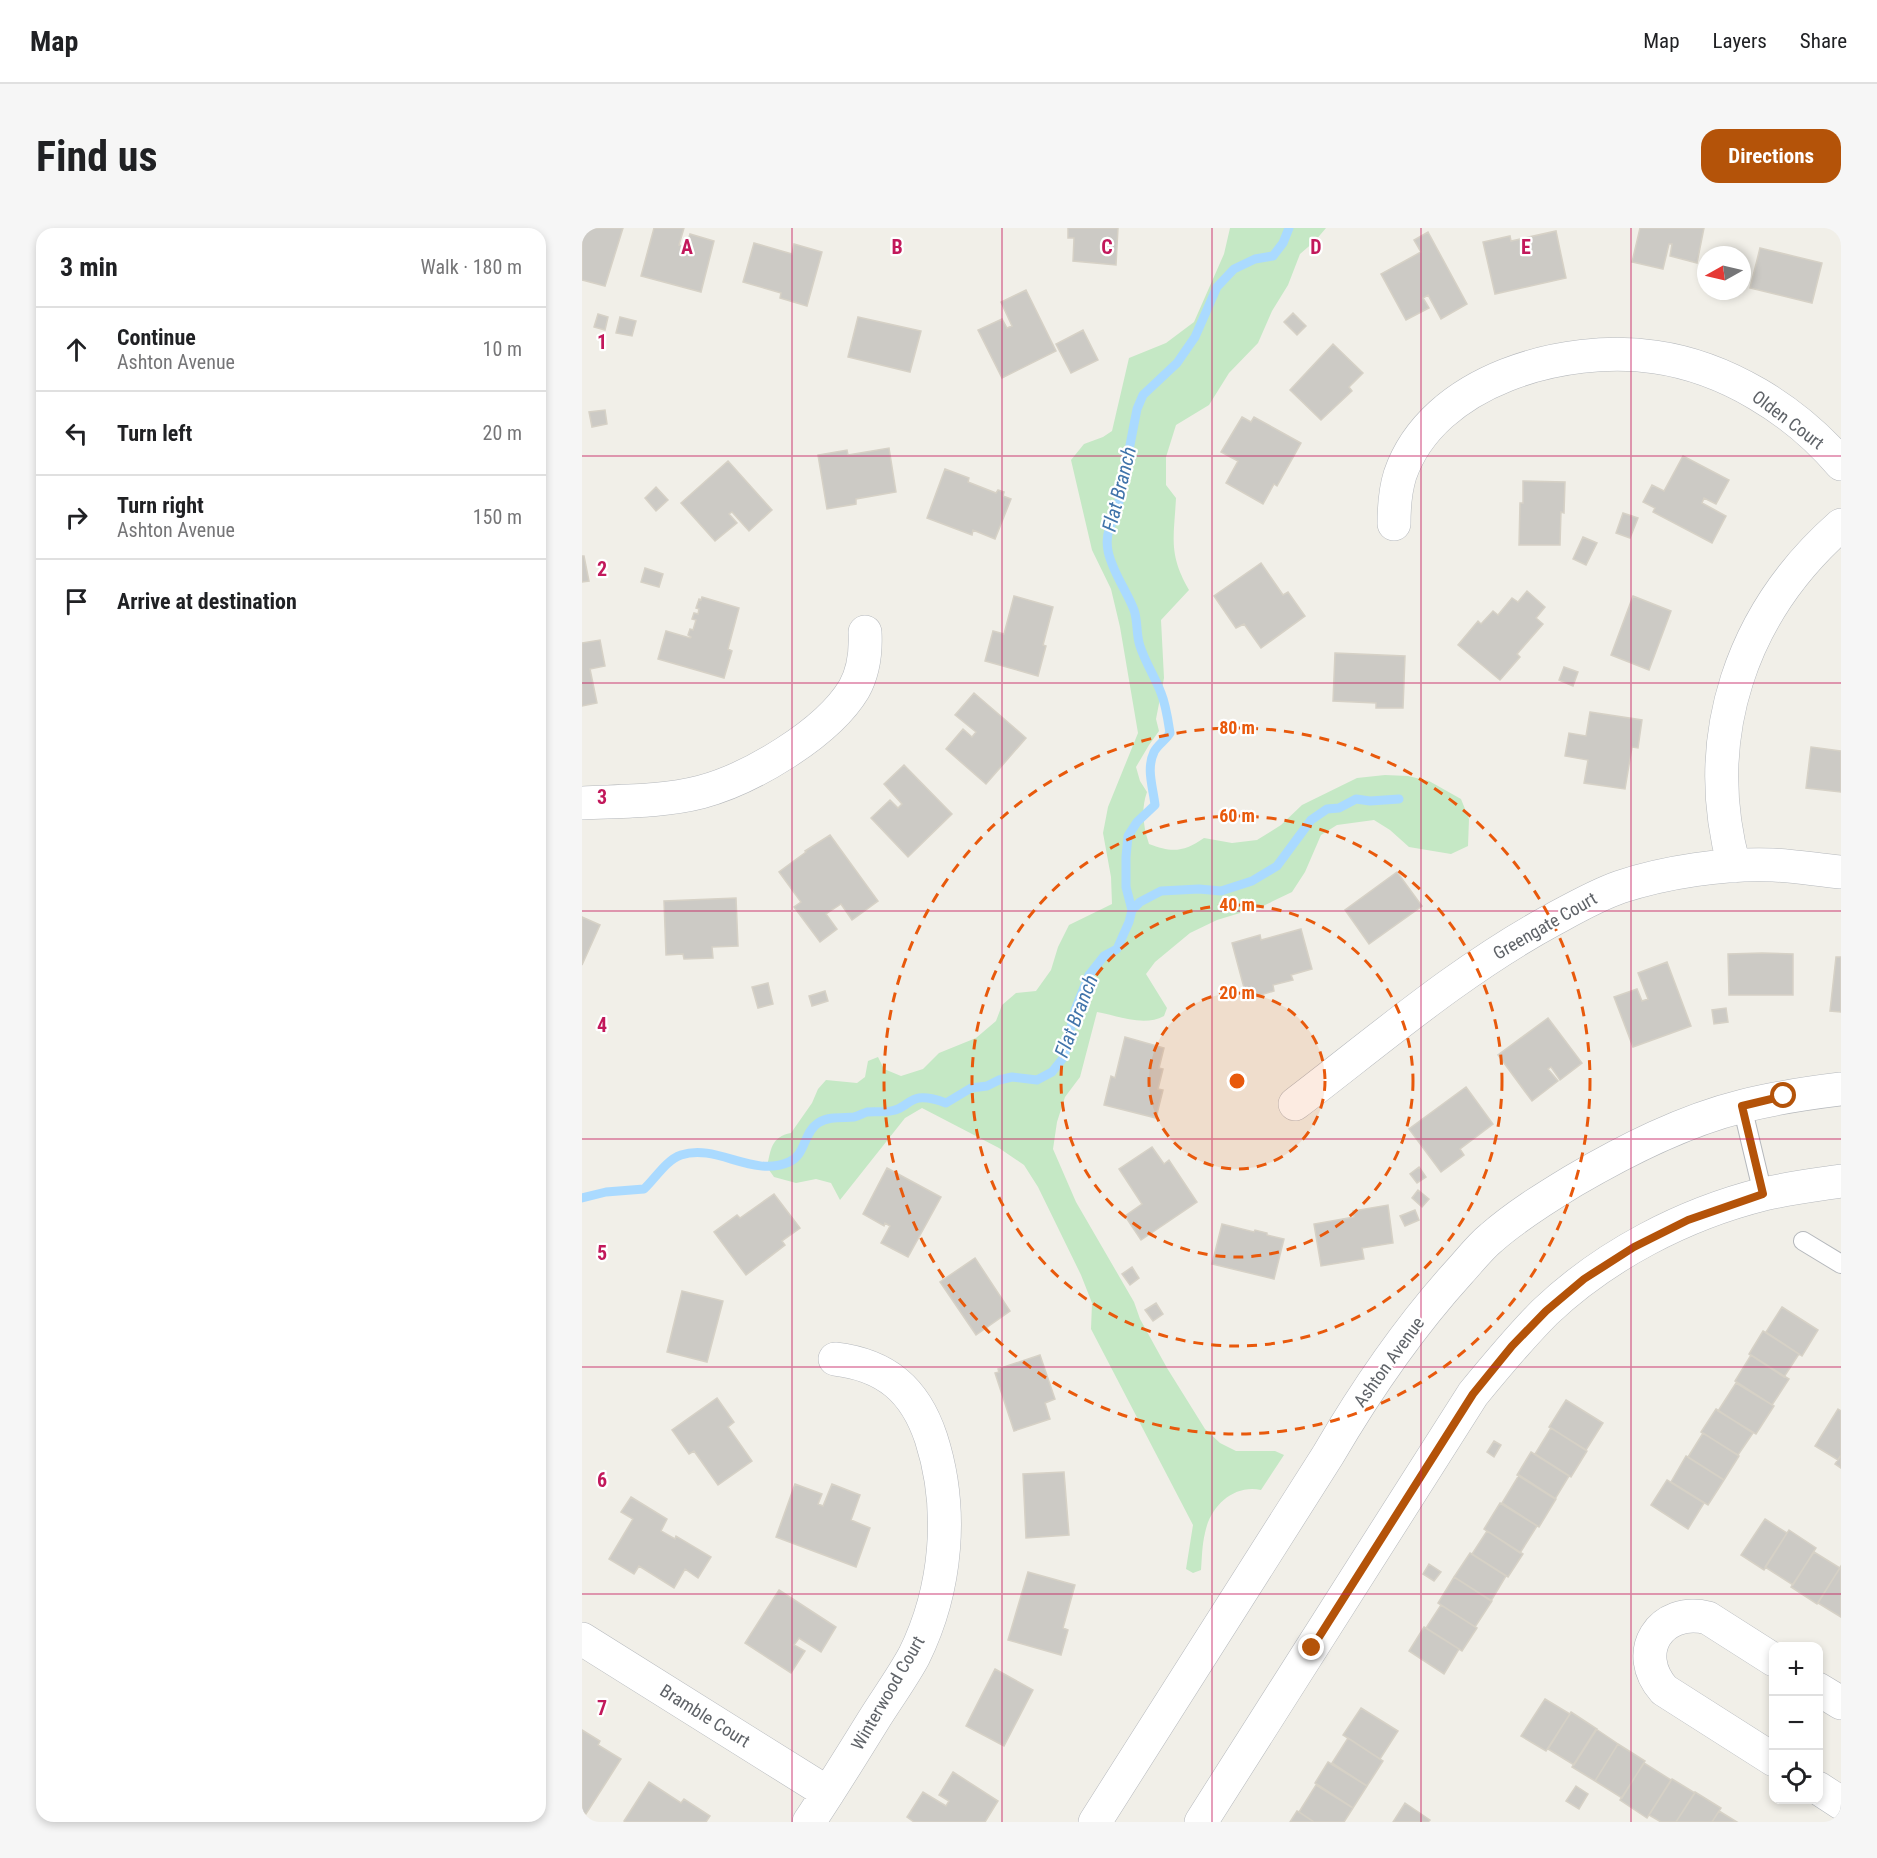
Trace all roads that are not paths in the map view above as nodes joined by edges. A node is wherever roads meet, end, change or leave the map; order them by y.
1 (1841, 464) edge
2 (1394, 524) dead end
3 (1841, 525) edge
4 (865, 632) dead end
5 (582, 803) edge
6 (1734, 866) junction
7 (1841, 872) edge
8 (1841, 1089) edge
9 (1295, 1104) dead end
10 (1742, 1106) junction
11 (1841, 1181) edge
12 (1763, 1194) junction
13 (1803, 1241) dead end
14 (1841, 1264) edge
15 (835, 1359) dead end
16 (582, 1639) edge
17 (1769, 1657) edge
18 (1823, 1692) edge
19 (1841, 1703) edge
20 (1769, 1757) edge
21 (1823, 1791) edge
22 (828, 1793) junction
23 (1841, 1803) edge
24 (809, 1822) edge
25 (1095, 1822) edge
26 (1201, 1822) edge

1 - 2 street, Olden Court
3 - 6 street
4 - 5 street
6 - 7 street, Greengate Court
6 - 9 street, Greengate Court
8 - 10 street, Ashton Avenue
10 - 12 lane
10 - 25 street, Ashton Avenue
11 - 12 street
12 - 26 street
13 - 14 lane
15 - 22 street, Winterwood Court
16 - 22 street, Bramble Court
17 - 20 street
18 - 19 street
21 - 23 street
22 - 24 street, Winterwood Court

